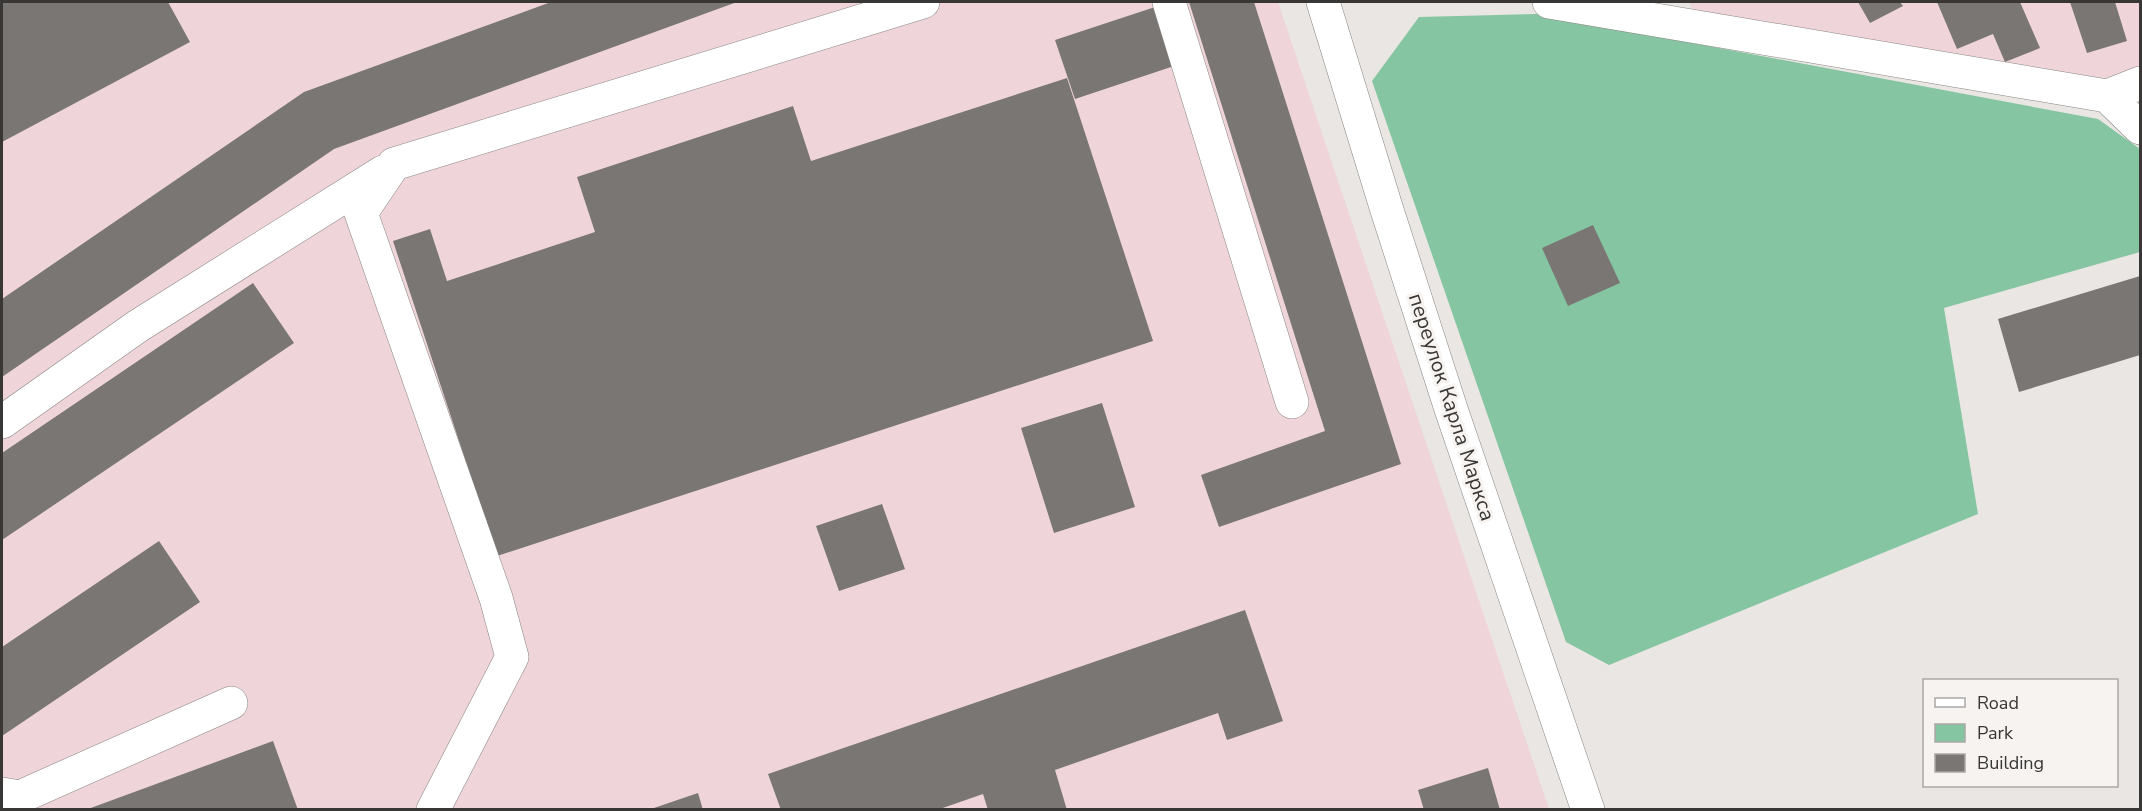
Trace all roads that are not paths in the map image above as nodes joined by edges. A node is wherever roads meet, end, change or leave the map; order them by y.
1 (922, 2) edge
2 (1169, 2) edge
3 (1323, 2) edge
4 (1549, 2) edge
5 (2140, 83) edge
6 (2107, 96) junction
7 (2140, 128) edge
8 (394, 164) junction
9 (1292, 402) dead end
10 (2, 422) edge
11 (231, 703) dead end
12 (2, 794) edge
13 (433, 810) edge
14 (1588, 810) edge

1 - 8 street
2 - 9 street
3 - 14 street, переулок Карла Маркса
4 - 6 street
5 - 6 street
6 - 7 street
8 - 10 street
8 - 13 street
11 - 12 street

